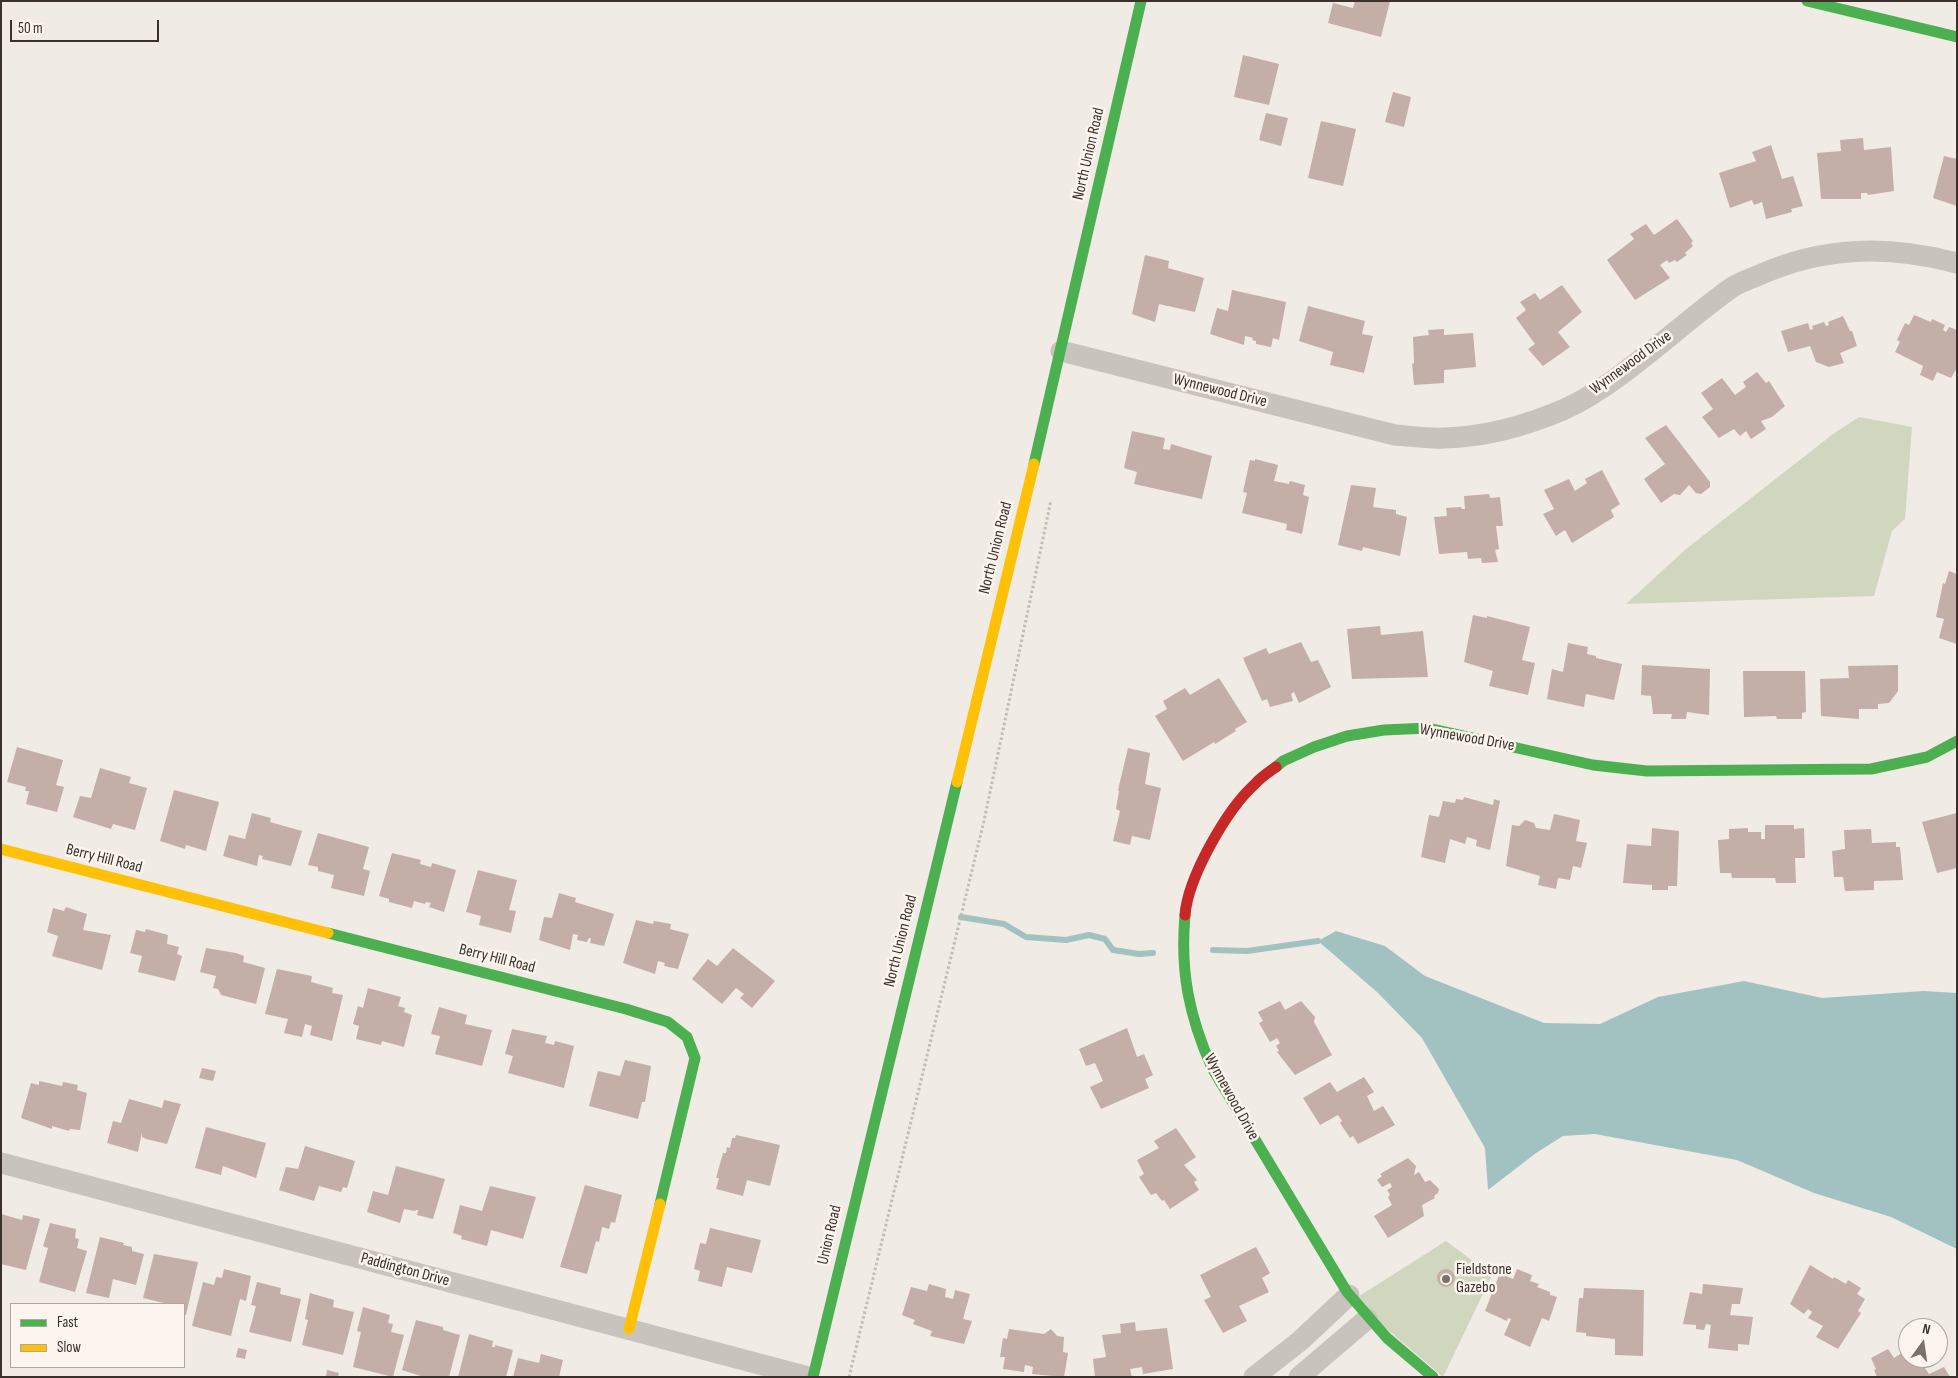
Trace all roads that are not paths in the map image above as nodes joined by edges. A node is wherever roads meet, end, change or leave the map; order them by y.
1 (1140, 1) edge
2 (1807, 1) edge
3 (1957, 37) edge
4 (1957, 262) edge
5 (1061, 351) junction
6 (1957, 741) edge
7 (1, 849) edge
8 (879, 1101) joint
9 (1, 1163) edge
10 (1350, 1295) junction
11 (1367, 1319) junction
12 (629, 1329) junction
13 (808, 1377) edge
14 (812, 1377) edge
15 (1254, 1377) edge
16 (1299, 1377) edge
17 (1433, 1377) edge

1 - 5 street, North Union Road
2 - 3 street
4 - 5 street, Wynnewood Drive
5 - 8 street, North Union Road
6 - 10 street, Wynnewood Drive
7 - 12 street, Berry Hill Road
8 - 14 street, Union Road
9 - 12 street, Paddington Drive
10 - 11 street, Wynnewood Drive
10 - 15 street
11 - 16 street
11 - 17 street, Wynnewood Drive
12 - 13 street, Paddington Drive

